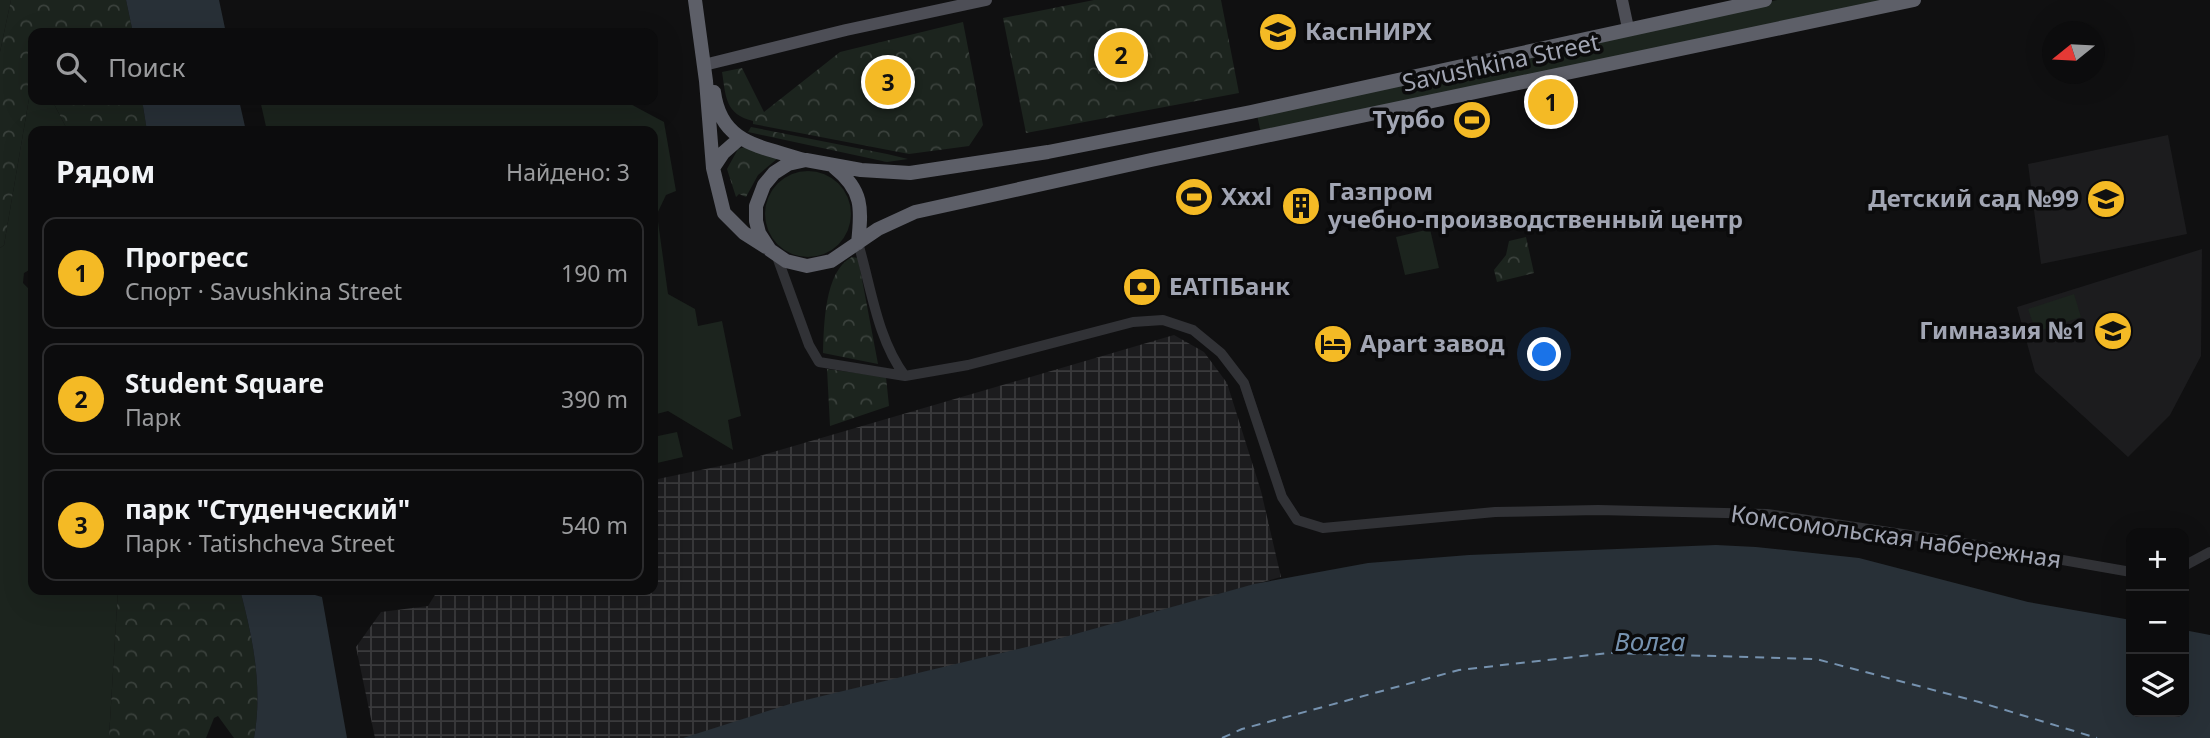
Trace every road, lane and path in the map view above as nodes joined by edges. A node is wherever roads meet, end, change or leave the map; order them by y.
1 (695, 0) edge
2 (702, 0) edge
3 (986, 0) edge
4 (1622, 0) edge
5 (1765, 0) edge
6 (1913, 0) edge
7 (1628, 28) junction
8 (707, 64) junction
9 (739, 139) junction
10 (811, 161) junction
11 (713, 168) junction
12 (858, 243) junction
13 (773, 252) junction
14 (905, 376) junction
15 (2210, 552) edge
16 (2189, 563) edge
17 (2126, 571) edge

1 - 8 highway
2 - 8 highway
3 - 8 main road
4 - 7 main road
5 - 7 highway, Savushkina Street
6 - 12 highway, Savushkina Street
7 - 10 highway, Savushkina Street
8 - 9 highway
8 - 11 highway, Savushkina Street
9 - 10 highway
9 - 11 highway
10 - 12 highway
10 - 13 highway
11 - 13 highway, Savushkina Street
12 - 13 highway, Savushkina Street
12 - 14 street
13 - 14 street, Комсомольская набережная
14 - 17 street, Комсомольская набережная
15 - 16 street

